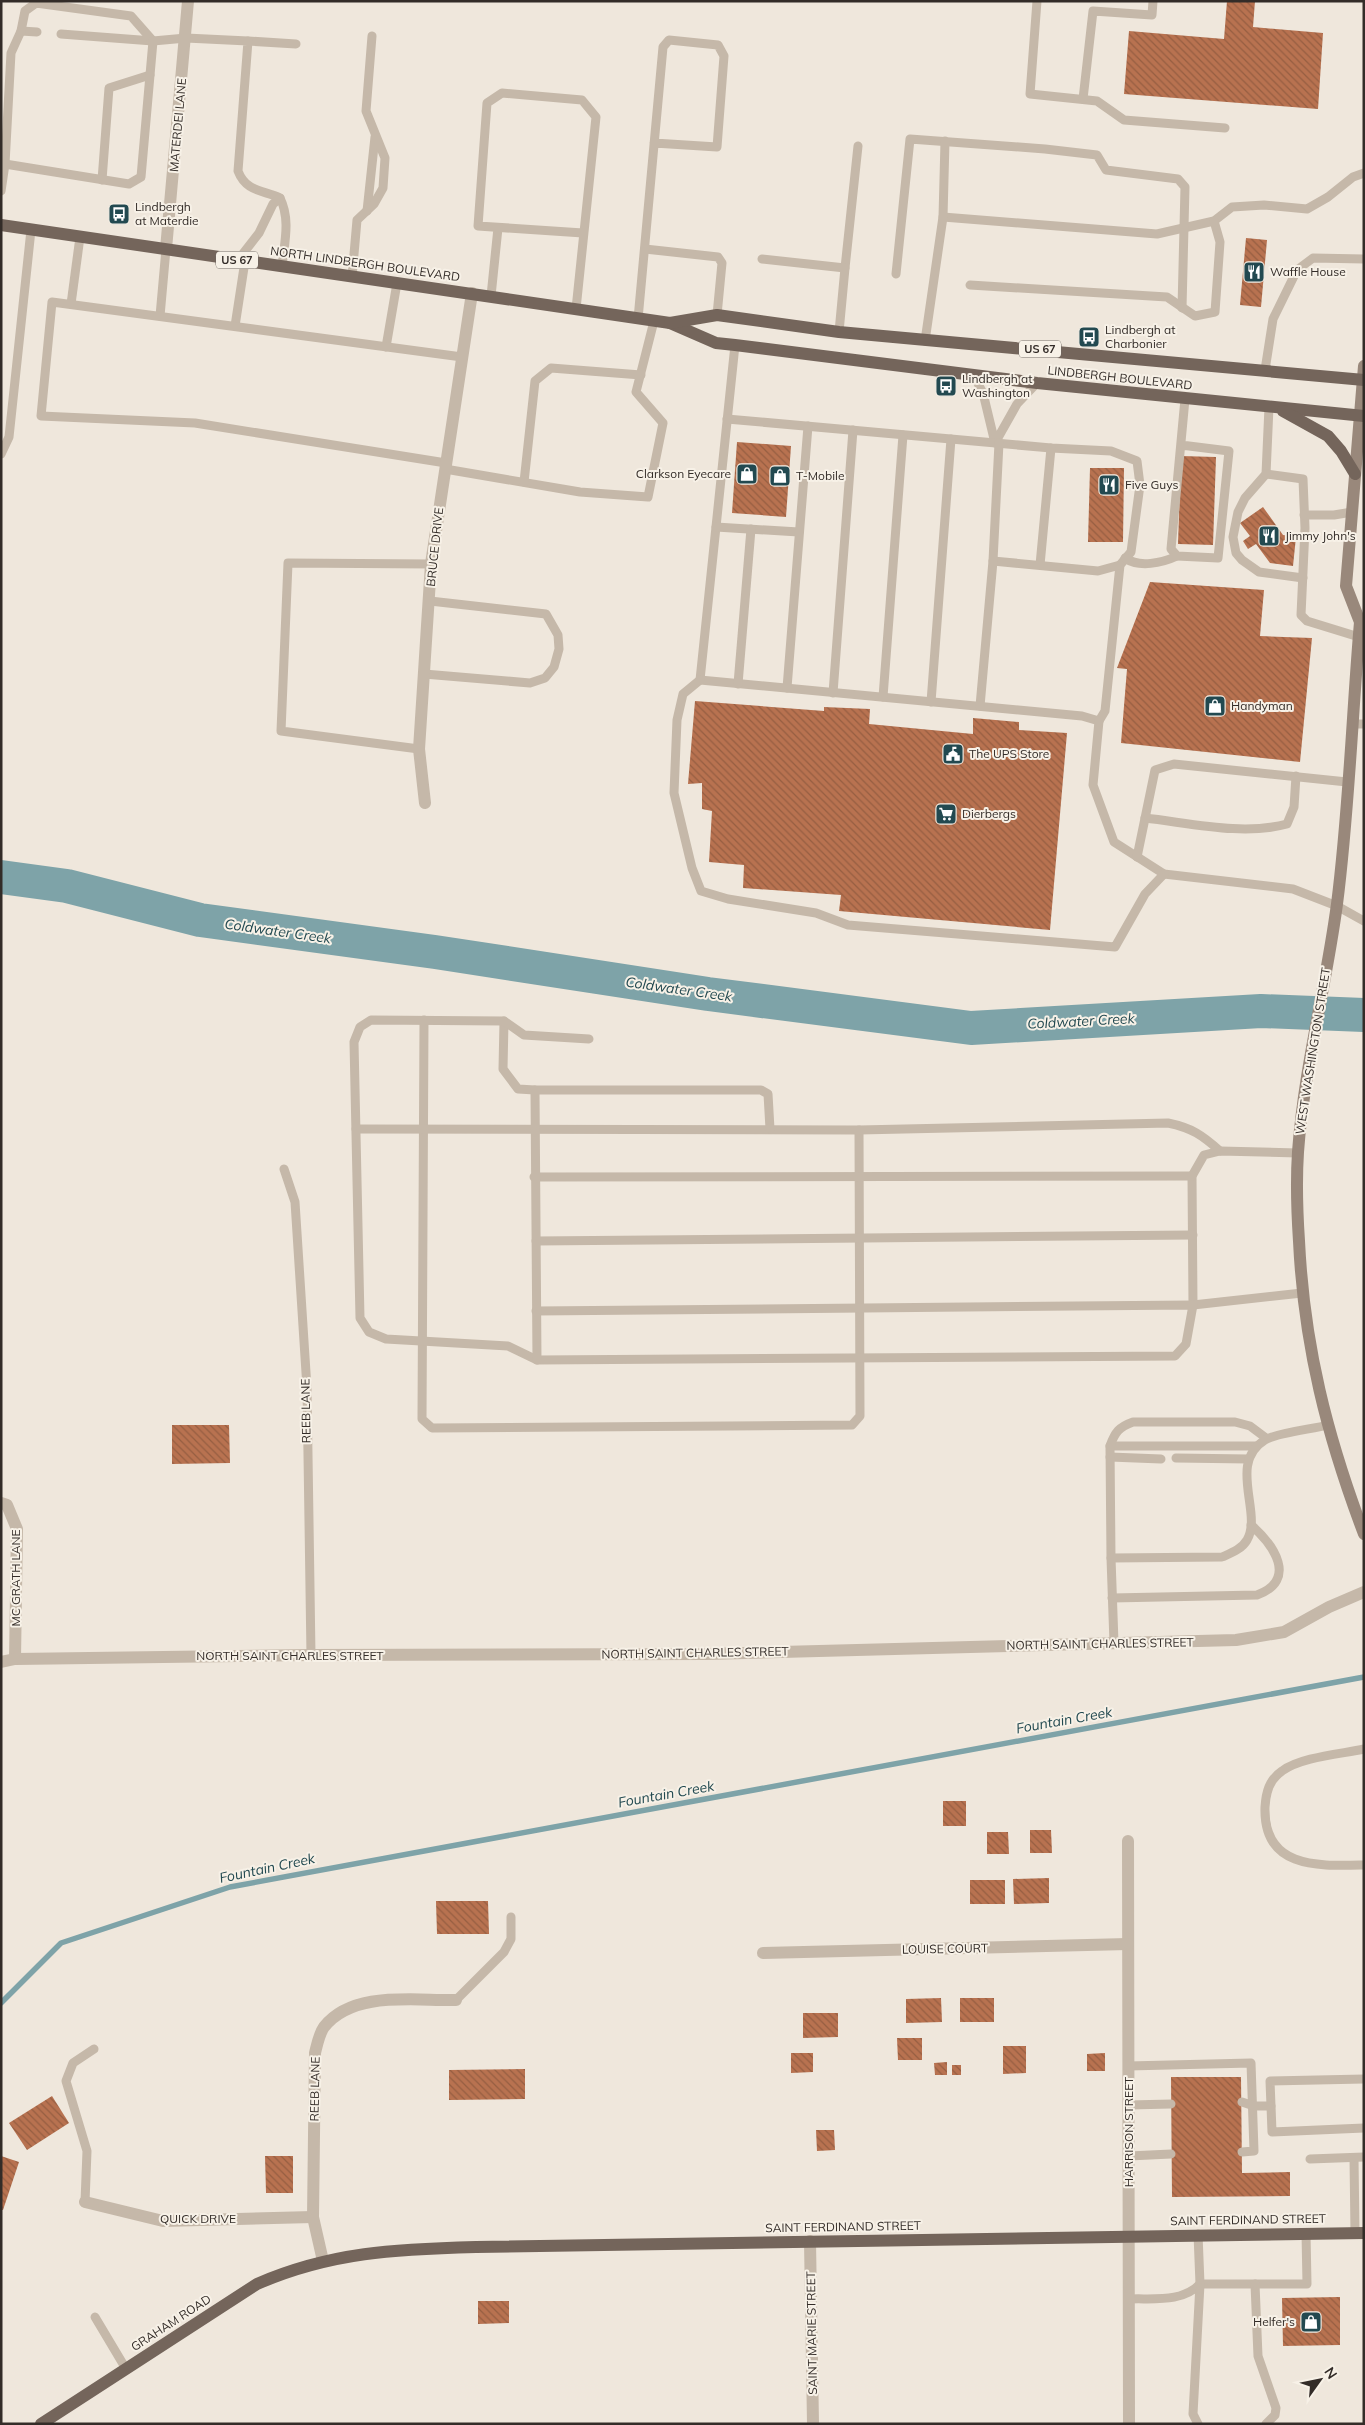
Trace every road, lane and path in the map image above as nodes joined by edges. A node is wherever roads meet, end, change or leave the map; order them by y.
1 (188, 1) edge
2 (1037, 1) edge
3 (1153, 1) edge
4 (1094, 6) edge
5 (22, 31) junction
6 (37, 32) dead end
7 (61, 34) dead end
8 (372, 36) dead end
9 (186, 38) junction
10 (153, 41) junction
11 (248, 41) junction
12 (296, 44) dead end
13 (150, 75) junction
14 (1083, 99) junction
15 (1225, 128) dead end
16 (375, 135) junction
17 (945, 141) junction
18 (654, 143) junction
19 (858, 146) dead end
20 (4, 164) junction
21 (1364, 173) edge
22 (102, 180) junction
23 (1, 191) edge
24 (280, 198) junction
25 (367, 211) junction
26 (944, 217) junction
27 (1214, 221) junction
28 (1, 225) edge
29 (498, 228) junction
30 (1185, 228) junction
31 (31, 230) junction
32 (584, 233) junction
33 (80, 237) junction
34 (166, 249) junction
35 (645, 249) junction
36 (762, 259) dead end
37 (1364, 259) edge
38 (241, 261) junction
39 (282, 267) junction
40 (845, 268) junction
41 (896, 274) dead end
42 (352, 277) junction
43 (397, 283) junction
44 (970, 285) dead end
45 (472, 293) junction
46 (491, 296) junction
47 (71, 304) junction
48 (1182, 308) junction
49 (576, 309) junction
50 (717, 314) junction
51 (160, 316) junction
52 (638, 319) junction
53 (654, 321) junction
54 (670, 323) junction
55 (235, 326) junction
56 (839, 332) junction
57 (925, 341) junction
58 (734, 345) junction
59 (386, 347) junction
60 (462, 357) junction
61 (1364, 366) edge
62 (1265, 370) junction
63 (641, 375) junction
64 (974, 376) junction
65 (1363, 380) edge
66 (1037, 383) junction
67 (1185, 399) junction
68 (1274, 408) junction
69 (1362, 416) edge
70 (727, 419) junction
71 (808, 426) junction
72 (853, 430) junction
73 (903, 435) junction
74 (951, 439) junction
75 (997, 443) junction
76 (1180, 445) junction
77 (1051, 448) junction
78 (1, 454) edge
79 (446, 466) junction
80 (1266, 474) junction
81 (1355, 474) junction
82 (524, 482) junction
83 (1352, 512) junction
84 (1304, 515) junction
85 (716, 527) junction
86 (751, 529) junction
87 (799, 532) junction
88 (1177, 556) junction
89 (993, 561) junction
90 (1122, 562) junction
91 (431, 564) junction
92 (1040, 565) junction
93 (1302, 578) junction
94 (430, 601) junction
95 (1362, 618) edge
96 (1358, 637) junction
97 (424, 674) junction
98 (700, 680) junction
99 (738, 684) junction
100 (787, 688) junction
101 (833, 693) junction
102 (883, 697) junction
103 (931, 702) junction
104 (980, 706) junction
105 (1099, 721) junction
106 (1358, 724) edge
107 (418, 749) junction
108 (1296, 776) junction
109 (1347, 782) junction
110 (426, 803) dead end
111 (1145, 818) junction
112 (1137, 857) junction
113 (1164, 874) junction
114 (1336, 906) junction
115 (1364, 921) edge
116 (424, 1020) junction
117 (504, 1021) junction
118 (588, 1039) dead end
119 (534, 1090) junction
120 (424, 1127) junction
121 (533, 1128) junction
122 (356, 1129) junction
123 (770, 1130) junction
124 (859, 1130) junction
125 (1220, 1151) junction
126 (1298, 1152) junction
127 (284, 1168) dead end
128 (859, 1176) junction
129 (1192, 1176) junction
130 (534, 1178) junction
131 (1193, 1235) junction
132 (860, 1238) junction
133 (536, 1241) junction
134 (1302, 1293) junction
135 (1193, 1305) junction
136 (860, 1307) junction
137 (536, 1311) junction
138 (423, 1341) junction
139 (860, 1358) junction
140 (538, 1360) junction
141 (1328, 1426) junction
142 (1266, 1438) junction
143 (1110, 1446) junction
144 (1256, 1446) junction
145 (1110, 1457) junction
146 (1176, 1458) dead end
147 (1161, 1459) dead end
148 (1249, 1459) junction
149 (1, 1503) edge
150 (1250, 1525) junction
151 (1364, 1534) edge
152 (1111, 1558) junction
153 (1364, 1592) edge
154 (1112, 1598) junction
155 (1114, 1643) junction
156 (310, 1655) junction
157 (16, 1659) junction
158 (1, 1662) edge
159 (1364, 1749) edge
160 (1128, 1841) dead end
161 (1364, 1866) edge
162 (511, 1917) dead end
163 (1128, 1944) junction
164 (763, 1953) dead end
165 (456, 2000) joint
166 (94, 2049) dead end
167 (1128, 2066) junction
168 (1364, 2079) edge
169 (1242, 2102) dead end
170 (1171, 2104) dead end
171 (1129, 2105) junction
172 (1254, 2106) junction
173 (1271, 2106) junction
174 (1364, 2128) edge
175 (1242, 2152) dead end
176 (1171, 2154) dead end
177 (1129, 2156) junction
178 (1359, 2158) edge
179 (1310, 2159) dead end
180 (85, 2202) joint
181 (314, 2218) junction
182 (1306, 2233) junction
183 (1359, 2233) edge
184 (1198, 2234) junction
185 (1130, 2236) junction
186 (810, 2241) junction
187 (324, 2261) junction
188 (1200, 2284) junction
189 (1255, 2284) junction
190 (1130, 2299) junction
191 (94, 2317) dead end
192 (126, 2369) junction
193 (41, 2424) edge
194 (813, 2424) edge
195 (1129, 2424) edge
196 (1198, 2424) edge
197 (1266, 2424) edge

1 - 9 street, MATERDEI LANE
2 - 14 lane
3 - 4 lane
4 - 14 lane
5 - 6 lane
5 - 10 lane
5 - 20 lane
7 - 10 lane
8 - 16 lane
9 - 10 lane
9 - 11 lane
9 - 34 street, MATERDEI LANE
10 - 13 lane
11 - 12 lane
11 - 24 lane
13 - 22 lane
13 - 22 lane
14 - 15 lane
16 - 25 lane
16 - 25 lane
17 - 26 lane
17 - 30 lane
17 - 41 lane
18 - 18 lane
18 - 35 lane
19 - 40 lane
20 - 22 lane
20 - 23 lane
21 - 27 lane
24 - 38 lane
24 - 39 lane
25 - 42 lane
26 - 30 lane
26 - 57 lane
27 - 30 lane
27 - 48 lane
28 - 31 main road, NORTH LINDBERGH BOULEVARD / US 67
29 - 32 lane
29 - 32 lane
29 - 46 lane
30 - 48 lane
31 - 33 main road, NORTH LINDBERGH BOULEVARD / US 67
31 - 78 lane
32 - 49 lane
33 - 34 main road, NORTH LINDBERGH BOULEVARD / US 67
33 - 47 lane
34 - 38 main road, NORTH LINDBERGH BOULEVARD / US 67
34 - 51 lane
35 - 50 lane
35 - 52 lane
36 - 40 lane
37 - 62 lane
38 - 39 main road, NORTH LINDBERGH BOULEVARD / US 67
38 - 55 lane
39 - 42 main road, NORTH LINDBERGH BOULEVARD / US 67
40 - 56 lane
42 - 43 main road, NORTH LINDBERGH BOULEVARD / US 67
43 - 45 main road, NORTH LINDBERGH BOULEVARD / US 67
43 - 59 lane
44 - 48 lane
45 - 46 main road, NORTH LINDBERGH BOULEVARD / US 67
45 - 60 street, BRUCE DRIVE
46 - 49 main road, NORTH LINDBERGH BOULEVARD / US 67
47 - 51 lane
47 - 79 lane
49 - 52 main road, LINDBERGH BOULEVARD / US 67
50 - 54 main road, LINDBERGH BOULEVARD / US 67
50 - 56 main road, LINDBERGH BOULEVARD / US 67
51 - 55 lane
52 - 53 main road, LINDBERGH BOULEVARD / US 67
53 - 54 main road, LINDBERGH BOULEVARD / US 67
53 - 63 lane
54 - 58 main road, LINDBERGH BOULEVARD / US 67
55 - 59 lane
56 - 57 main road, LINDBERGH BOULEVARD / US 67
57 - 62 main road, LINDBERGH BOULEVARD / US 67
58 - 64 main road, LINDBERGH BOULEVARD / US 67
58 - 70 lane
59 - 60 lane
60 - 79 street, BRUCE DRIVE
61 - 65 main road, WEST WASHINGTON STREET
62 - 65 main road, LINDBERGH BOULEVARD / US 67
63 - 82 lane
63 - 82 lane
64 - 66 main road, LINDBERGH BOULEVARD / US 67
64 - 75 lane
65 - 69 main road, WEST WASHINGTON STREET
66 - 67 main road, LINDBERGH BOULEVARD / US 67
66 - 75 lane
67 - 68 main road, LINDBERGH BOULEVARD / US 67
67 - 76 lane
68 - 69 main road, LINDBERGH BOULEVARD / US 67
68 - 80 lane
68 - 81 main road
69 - 81 main road, WEST WASHINGTON STREET
70 - 71 lane
70 - 85 lane
71 - 72 lane
71 - 87 lane
72 - 73 lane
72 - 101 lane
73 - 74 lane
73 - 102 lane
74 - 75 lane
74 - 103 lane
75 - 77 lane
75 - 89 lane
76 - 88 lane
76 - 88 lane
77 - 90 lane
77 - 92 lane
79 - 82 lane
79 - 91 street, BRUCE DRIVE
80 - 84 lane
80 - 93 lane
81 - 83 main road, WEST WASHINGTON STREET
83 - 84 lane
83 - 95 main road, WEST WASHINGTON STREET
84 - 93 lane
85 - 86 lane
85 - 98 lane
86 - 87 lane
86 - 99 lane
87 - 100 lane
88 - 90 lane
89 - 92 lane
89 - 104 lane
90 - 92 lane
90 - 105 lane
91 - 94 street, BRUCE DRIVE
91 - 107 lane
93 - 96 lane
94 - 97 street, BRUCE DRIVE
94 - 97 lane
95 - 96 main road, WEST WASHINGTON STREET
96 - 106 main road, WEST WASHINGTON STREET
97 - 107 street, BRUCE DRIVE
98 - 99 lane
98 - 113 lane
99 - 100 lane
100 - 101 lane
101 - 102 lane
102 - 103 lane
103 - 104 lane
104 - 105 lane
105 - 112 lane
106 - 109 main road, WEST WASHINGTON STREET
107 - 110 street, BRUCE DRIVE
108 - 109 lane
108 - 111 lane
108 - 111 lane
109 - 114 main road, WEST WASHINGTON STREET
111 - 112 lane
112 - 113 lane
113 - 114 lane
114 - 115 lane
114 - 126 main road, WEST WASHINGTON STREET
116 - 117 lane
116 - 120 lane
116 - 122 lane
117 - 118 lane
117 - 119 lane
119 - 121 lane
119 - 123 lane
120 - 121 lane
120 - 122 lane
120 - 138 lane
121 - 123 lane
121 - 130 lane
122 - 138 lane
123 - 124 lane
124 - 125 lane
124 - 128 lane
125 - 126 lane
125 - 129 lane
126 - 134 main road, WEST WASHINGTON STREET
127 - 156 lane, REEB LANE
128 - 129 lane
128 - 130 lane
128 - 132 lane
129 - 131 lane
130 - 133 lane
131 - 132 lane
131 - 135 lane
132 - 133 lane
132 - 136 lane
133 - 137 lane
134 - 135 lane
134 - 141 main road, WEST WASHINGTON STREET
135 - 136 lane
135 - 139 lane
136 - 137 lane
136 - 139 lane
137 - 140 lane
138 - 139 lane
138 - 140 lane
139 - 140 lane
141 - 142 lane
141 - 151 main road, WEST WASHINGTON STREET
142 - 143 lane
142 - 144 lane
143 - 144 lane
143 - 145 lane
144 - 148 lane
145 - 147 lane
145 - 152 lane
146 - 148 lane
148 - 150 lane
149 - 157 street, MC GRATH LANE
150 - 152 lane
150 - 154 lane
152 - 154 lane
153 - 155 street, NORTH SAINT CHARLES STREET
154 - 155 lane
155 - 156 street, NORTH SAINT CHARLES STREET
156 - 157 street, NORTH SAINT CHARLES STREET
157 - 158 street, NORTH SAINT CHARLES STREET
159 - 161 lane
160 - 163 street, HARRISON STREET
162 - 165 lane
163 - 164 street, LOUISE COURT
163 - 167 street, HARRISON STREET
165 - 181 street, REEB LANE
166 - 180 lane
167 - 171 street, HARRISON STREET
167 - 172 lane
168 - 173 lane
169 - 172 lane
170 - 171 lane
171 - 177 street, HARRISON STREET
172 - 173 lane
172 - 175 lane
173 - 174 lane
176 - 177 lane
177 - 185 street, HARRISON STREET
178 - 179 lane
178 - 183 lane
180 - 181 street, QUICK DRIVE
181 - 187 street, REEB LANE
182 - 183 main road, SAINT FERDINAND STREET
182 - 184 main road, SAINT FERDINAND STREET
182 - 189 lane
184 - 185 main road, SAINT FERDINAND STREET
184 - 188 lane
185 - 186 main road, SAINT FERDINAND STREET
185 - 190 street, HARRISON STREET
186 - 187 main road, SAINT FERDINAND STREET
186 - 194 street, SAINT MARIE STREET
187 - 192 main road, GRAHAM ROAD
188 - 189 lane
188 - 190 lane
188 - 196 lane
189 - 197 lane
190 - 195 street, HARRISON STREET
191 - 192 lane
192 - 193 main road, GRAHAM ROAD

